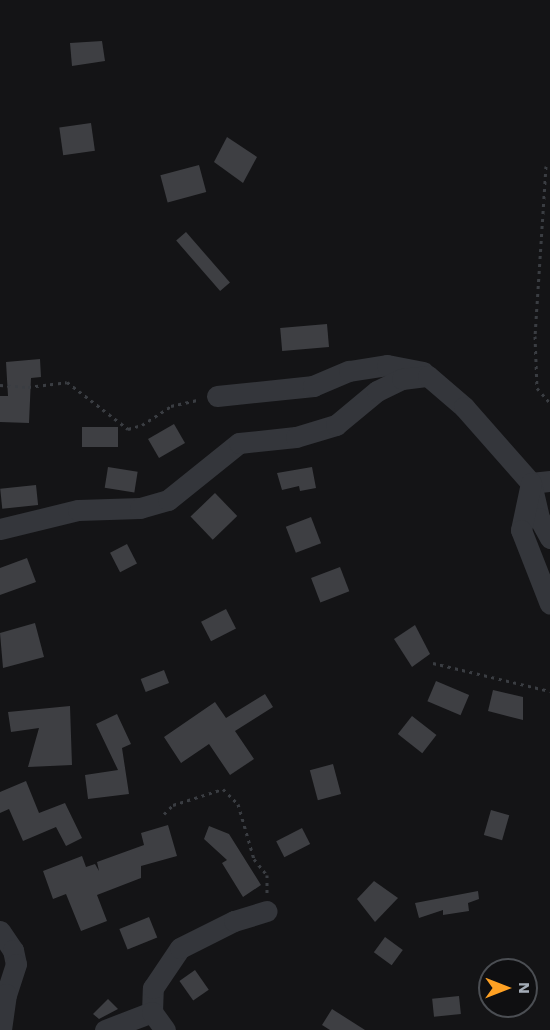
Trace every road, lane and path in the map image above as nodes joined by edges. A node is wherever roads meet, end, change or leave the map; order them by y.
1 (546, 166) dead end
2 (428, 376) junction
3 (0, 385) edge
4 (218, 396) joint
5 (550, 403) edge
6 (540, 482) edge
7 (0, 529) edge
8 (550, 538) edge
9 (550, 604) edge
10 (433, 663) dead end
11 (550, 691) edge
12 (164, 813) dead end
13 (267, 911) joint
14 (0, 931) edge
15 (152, 1012) junction
16 (2, 1030) edge
17 (13, 1030) edge
18 (105, 1030) edge
19 (165, 1030) edge

1 - 5 path
2 - 4 street
2 - 6 street
2 - 7 street
3 - 4 path
6 - 8 street
6 - 9 street
10 - 11 path
12 - 13 path
13 - 15 street
14 - 16 street
15 - 18 street
15 - 19 street
16 - 17 street

